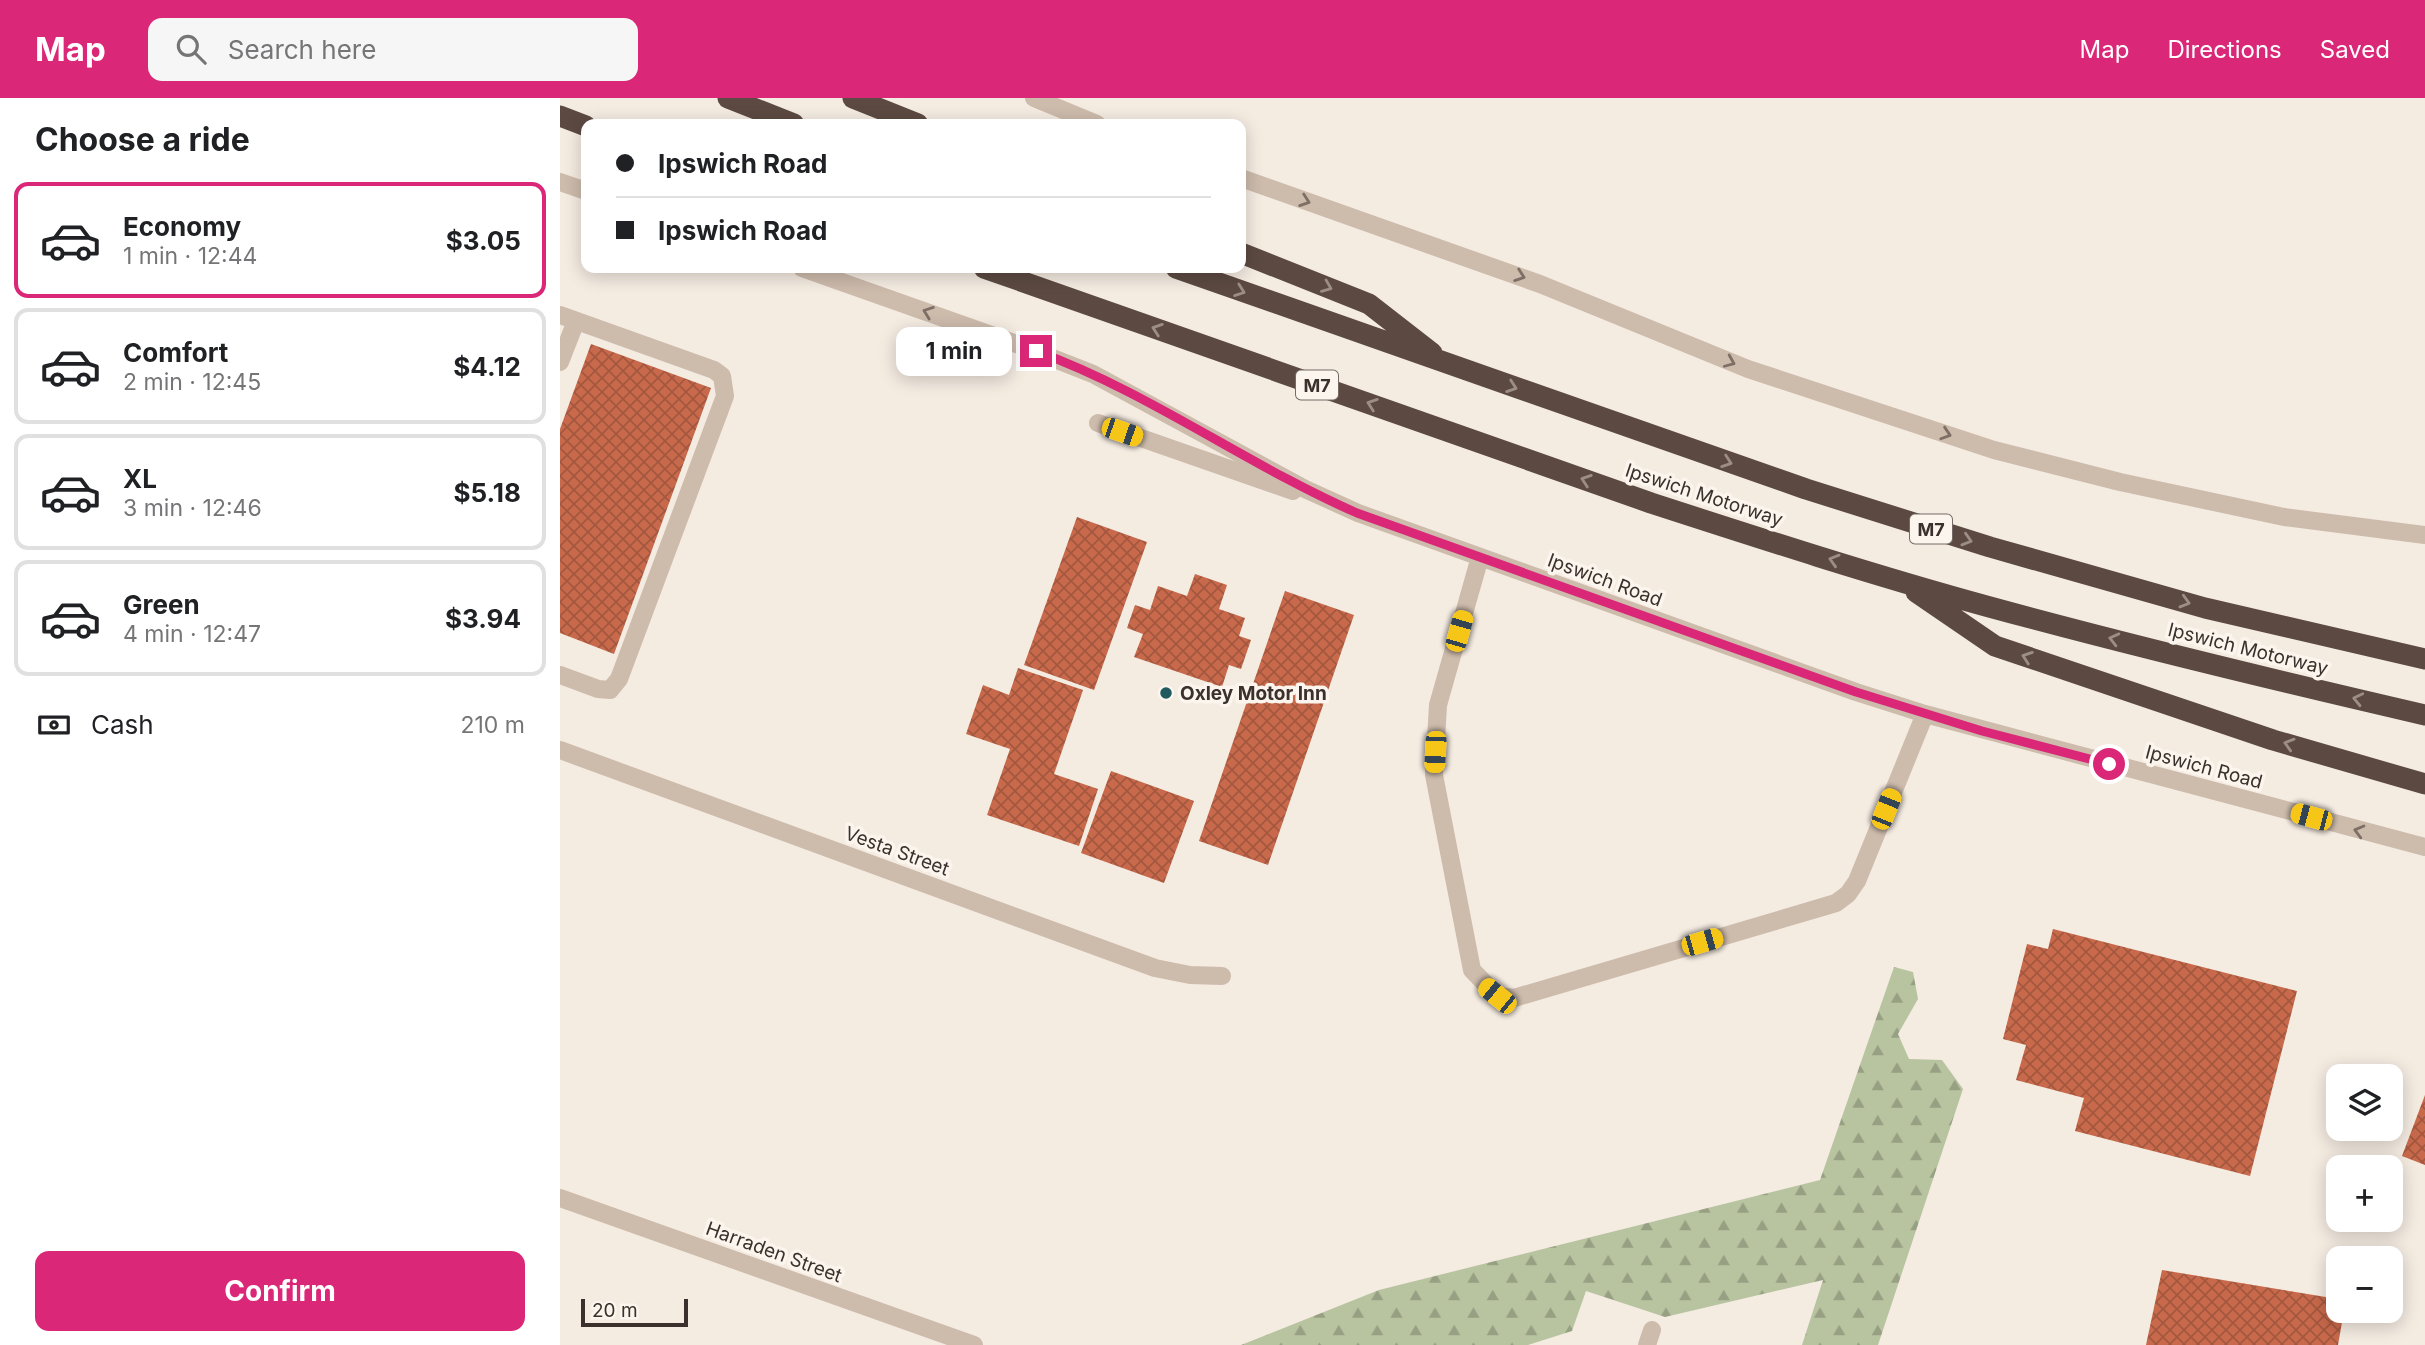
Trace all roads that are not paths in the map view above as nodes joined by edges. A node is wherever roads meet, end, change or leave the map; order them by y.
1 (728, 98) edge
2 (853, 98) edge
3 (1034, 98) edge
4 (560, 116) edge
5 (781, 119) edge
6 (906, 119) edge
7 (1085, 119) edge
8 (581, 124) edge
9 (1246, 180) edge
10 (560, 182) edge
11 (581, 189) edge
12 (1246, 255) edge
13 (816, 273) edge
14 (998, 273) edge
15 (1189, 273) edge
16 (568, 318) edge
17 (560, 362) edge
18 (1448, 365) junction
19 (1098, 423) dead end
20 (1389, 525) junction
21 (2425, 535) edge
22 (1480, 557) junction
23 (1899, 580) junction
24 (2425, 659) edge
25 (560, 675) edge
26 (1925, 714) junction
27 (2425, 715) edge
28 (560, 750) edge
29 (2425, 784) edge
30 (2425, 847) edge
31 (1222, 976) dead end
32 (560, 1198) edge
33 (974, 1345) edge

1 - 5 highway
2 - 6 highway
3 - 7 street
4 - 8 highway
9 -> 21 street
10 - 11 street
12 -> 18 highway
20 -> 13 street, Ipswich Road
23 -> 14 highway, Ipswich Motorway / M7
15 -> 18 highway, Ipswich Motorway / M7
16 - 17 street
16 - 25 street
18 -> 24 highway, Ipswich Motorway / M7
19 - 20 street
20 - 22 street, Ipswich Road
22 - 26 street, Ipswich Road
22 - 26 street
27 -> 23 highway, Ipswich Motorway / M7
29 -> 23 highway
30 -> 26 street, Ipswich Road
28 - 31 street, Vesta Street
32 - 33 street, Harraden Street

